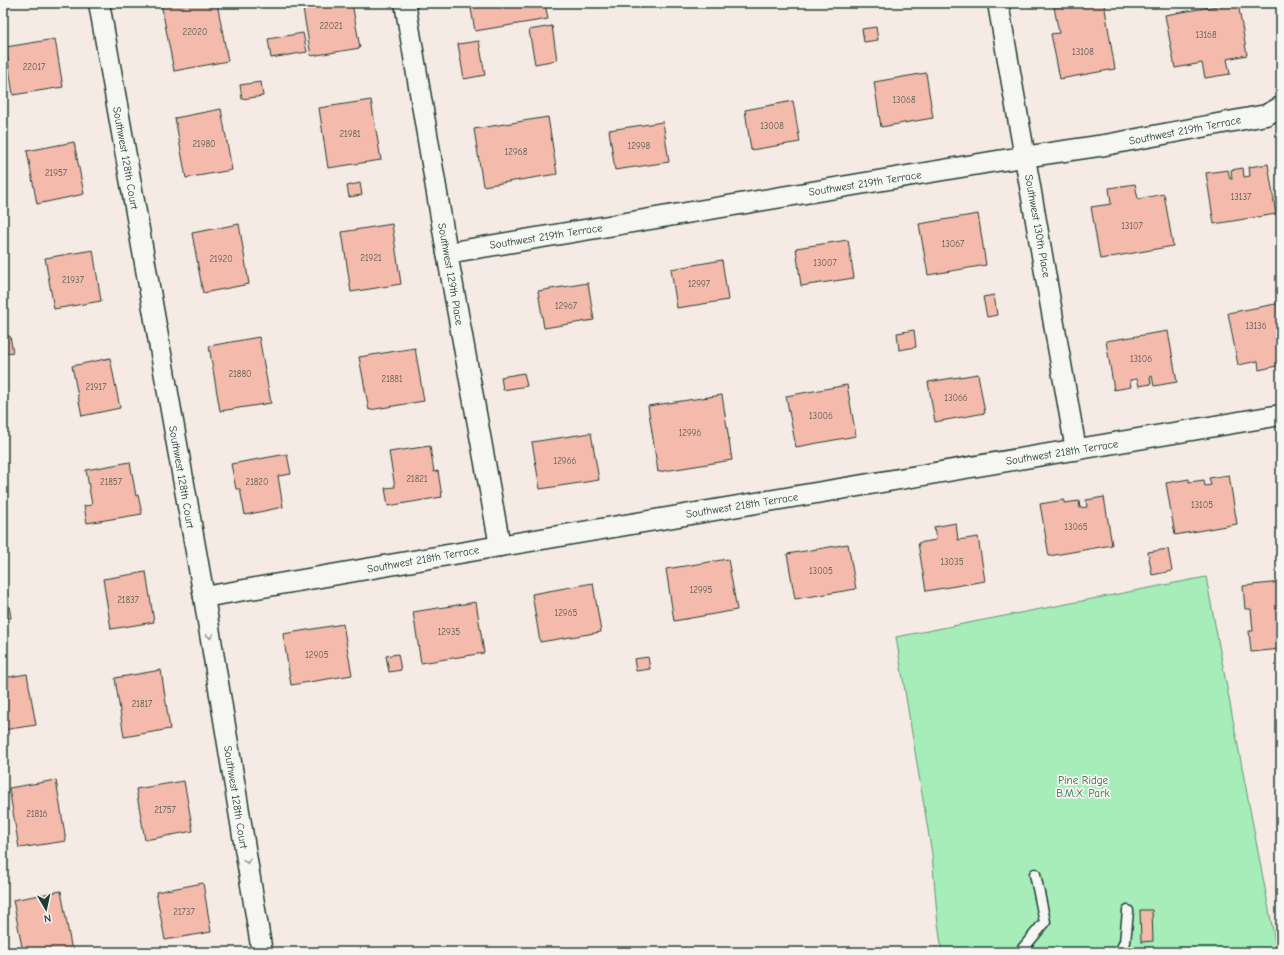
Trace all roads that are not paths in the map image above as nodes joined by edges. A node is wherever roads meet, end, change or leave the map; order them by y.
1 (99, 3) edge
2 (405, 3) edge
3 (998, 3) edge
4 (1281, 107) edge
5 (1026, 157) junction
6 (447, 253) junction
7 (1281, 415) edge
8 (1076, 450) junction
9 (500, 546) junction
10 (204, 597) junction
11 (1035, 874) dead end
12 (1128, 911) dead end
13 (262, 952) edge
14 (1020, 952) edge
15 (1120, 952) edge

1 - 10 street, Southwest 128th Court
2 - 6 street, Southwest 129th Place
3 - 5 street, Southwest 130th Place
4 - 5 street, Southwest 219th Terrace
5 - 6 street, Southwest 219th Terrace
5 - 8 street, Southwest 130th Place
6 - 9 street, Southwest 129th Place
7 - 8 street, Southwest 218th Terrace
8 - 9 street, Southwest 218th Terrace
9 - 10 street, Southwest 218th Terrace
10 -> 13 street, Southwest 128th Court
11 - 14 lane
12 - 15 lane

